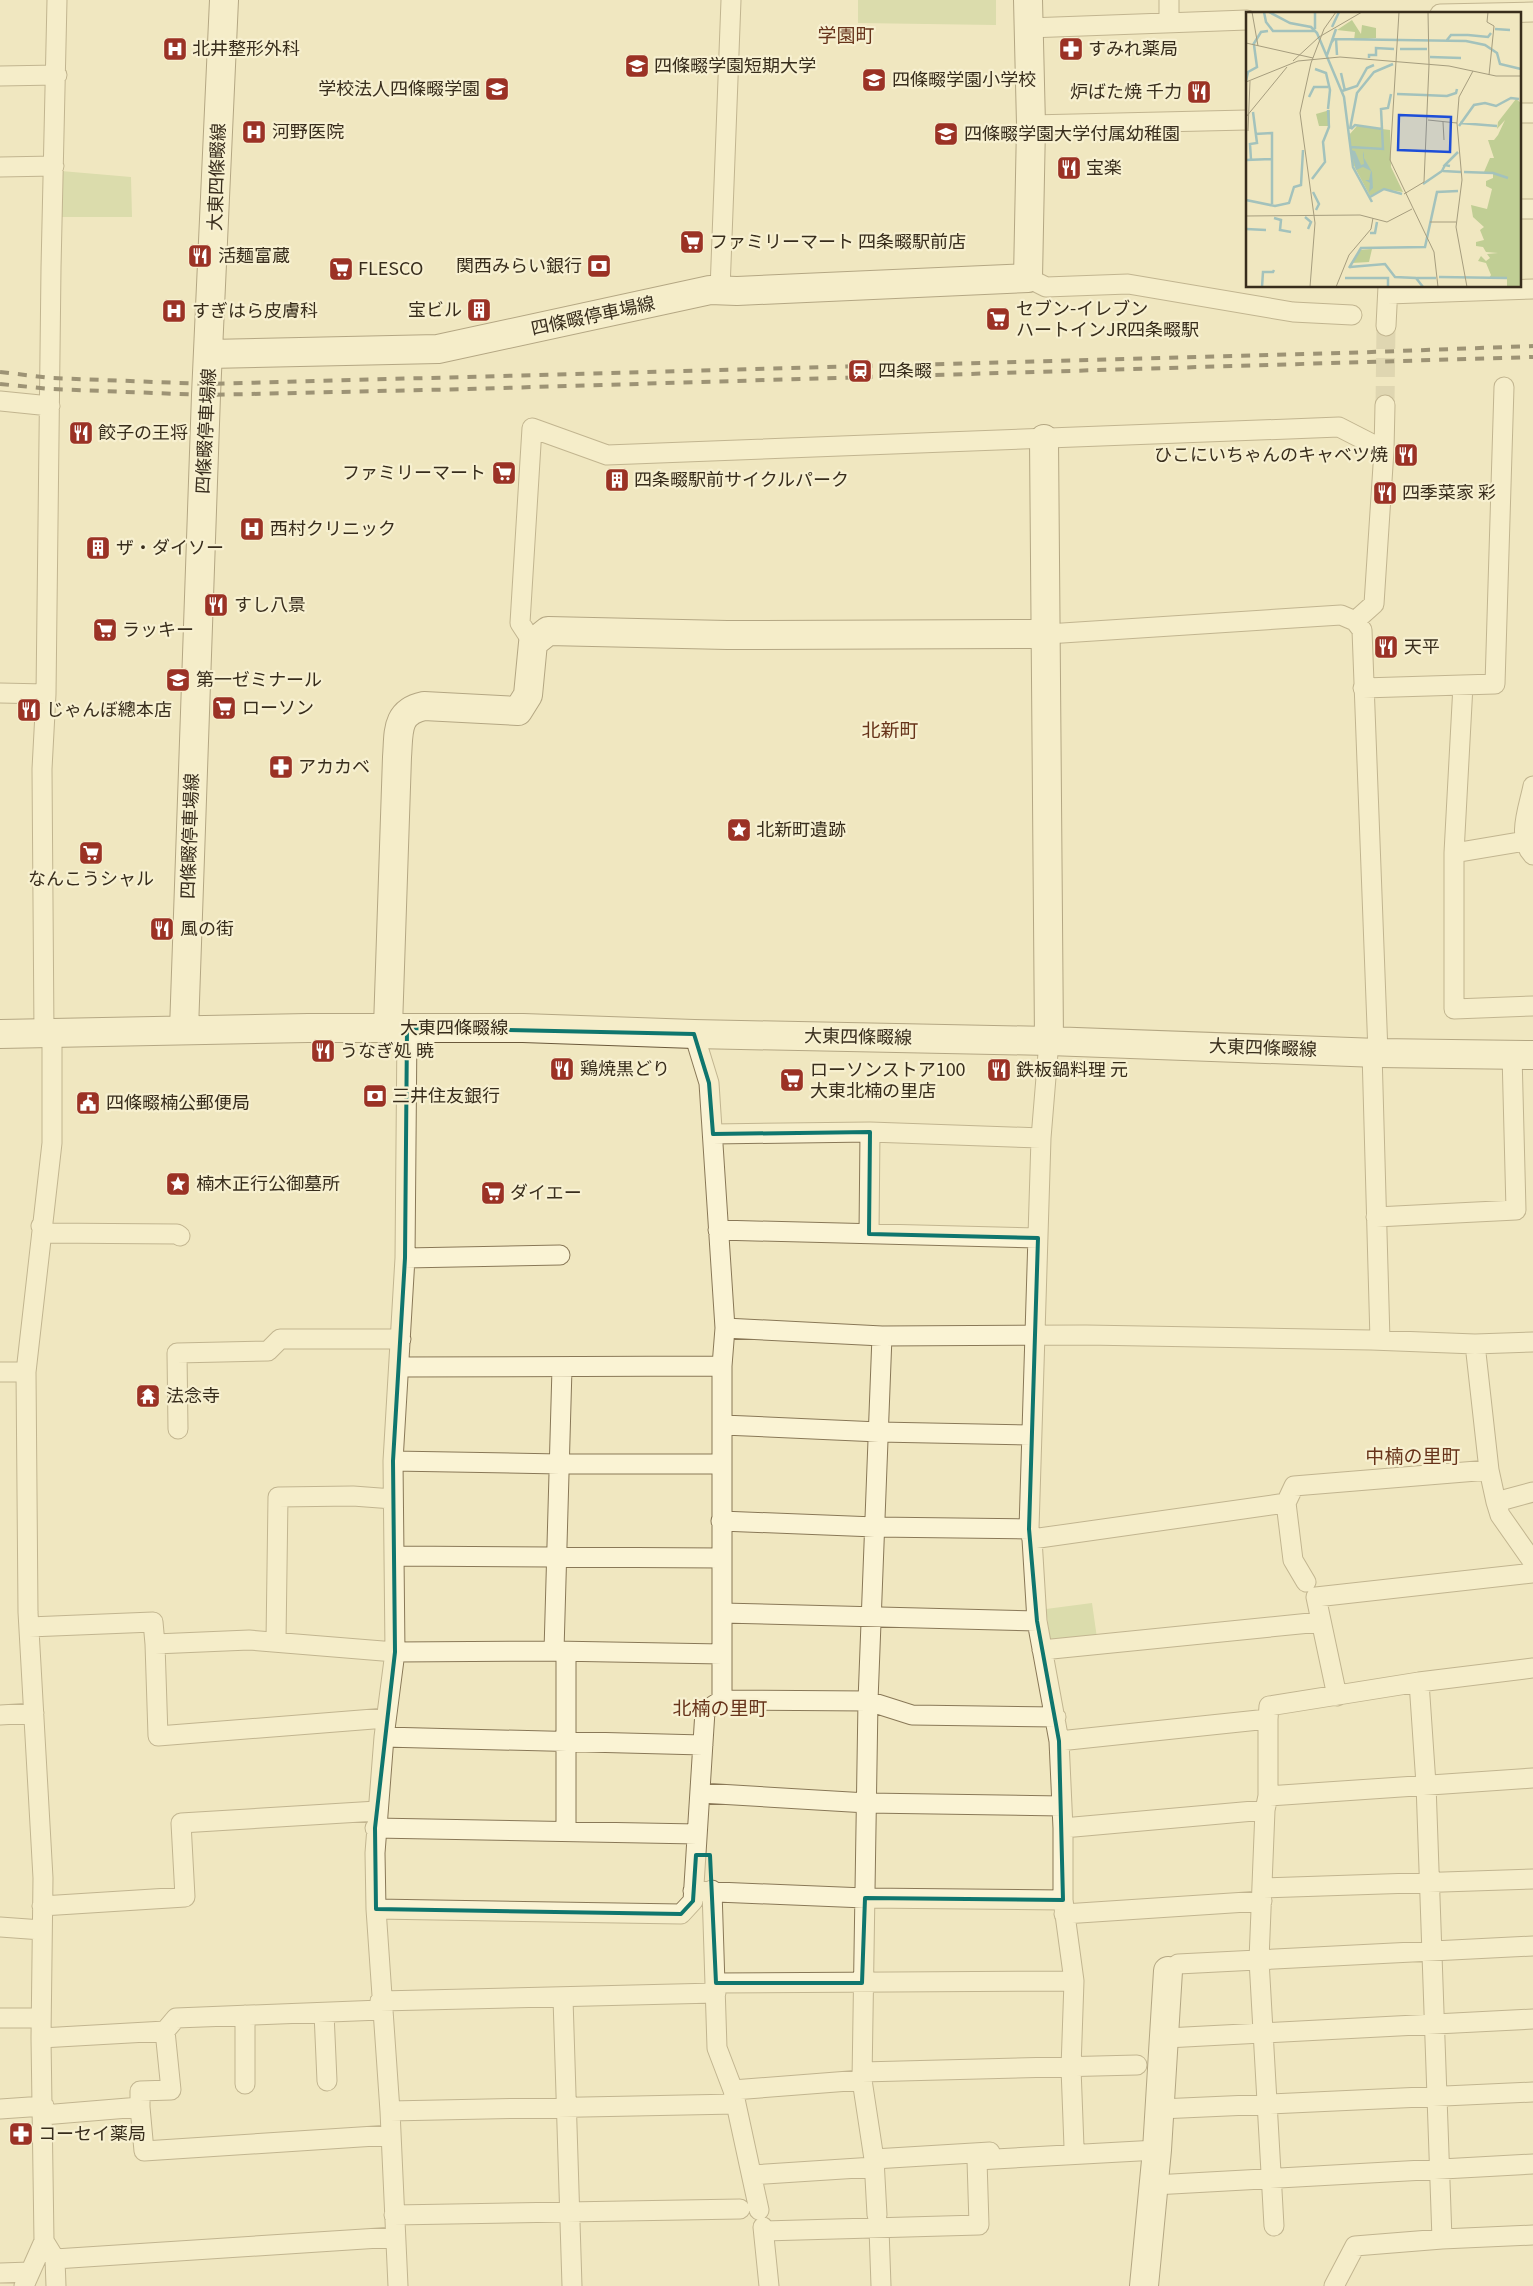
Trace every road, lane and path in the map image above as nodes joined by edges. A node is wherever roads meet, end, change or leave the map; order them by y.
1 (57, 0) edge
2 (224, 0) edge
3 (732, 0) edge
4 (1028, 0) edge
5 (1169, 0) edge
6 (1520, 12) edge
7 (1533, 12) edge
8 (1246, 20) edge
9 (1169, 22) junction
10 (1028, 28) junction
11 (57, 75) junction
12 (0, 76) edge
13 (1520, 113) edge
14 (1533, 113) edge
15 (1246, 120) edge
16 (1030, 125) junction
17 (54, 166) junction
18 (0, 167) edge
19 (1520, 209) edge
20 (1533, 209) edge
21 (1028, 278) junction
22 (1533, 289) edge
23 (720, 290) junction
24 (1388, 290) edge
25 (1352, 315) dead end
26 (1386, 326) tunnel mouth
27 (209, 354) junction
28 (1504, 386) dead end
29 (0, 401) edge
30 (50, 406) junction
31 (1385, 406) tunnel mouth
32 (1044, 439) junction
33 (1384, 450) junction
34 (1354, 620) junction
35 (1047, 634) junction
36 (533, 643) junction
37 (1463, 685) junction
38 (1363, 688) junction
39 (0, 693) edge
40 (46, 694) junction
41 (1533, 786) edge
42 (1529, 840) edge
43 (1454, 853) junction
44 (1533, 1006) edge
45 (398, 1028) junction
46 (184, 1030) junction
47 (0, 1034) edge
48 (48, 1034) junction
49 (694, 1034) junction
50 (1049, 1041) junction
51 (1375, 1052) junction
52 (1522, 1055) edge
53 (870, 1132) junction
54 (712, 1134) junction
55 (1041, 1138) junction
56 (1525, 1187) edge
57 (1376, 1217) junction
58 (41, 1226) junction
59 (718, 1230) junction
60 (869, 1234) junction
61 (180, 1236) dead end
62 (1038, 1238) junction
63 (560, 1255) dead end
64 (405, 1258) junction
65 (725, 1328) junction
66 (882, 1336) junction
67 (1034, 1337) junction
68 (401, 1340) junction
69 (1380, 1340) junction
70 (1533, 1342) edge
71 (1474, 1344) junction
72 (722, 1366) junction
73 (399, 1367) junction
74 (562, 1368) junction
75 (0, 1372) edge
76 (26, 1372) junction
77 (723, 1425) junction
78 (178, 1429) dead end
79 (879, 1432) junction
80 (1031, 1435) junction
81 (393, 1460) junction
82 (560, 1464) junction
83 (722, 1464) junction
84 (1489, 1470) junction
85 (1533, 1492) edge
86 (393, 1499) junction
87 (1496, 1502) junction
88 (1286, 1503) junction
89 (721, 1521) junction
90 (875, 1527) junction
91 (1030, 1534) junction
92 (394, 1556) junction
93 (556, 1557) junction
94 (721, 1558) junction
95 (1533, 1562) edge
96 (1533, 1574) edge
97 (1306, 1582) dead end
98 (722, 1613) junction
99 (872, 1617) junction
100 (1037, 1621) junction
101 (1320, 1622) junction
102 (29, 1627) junction
103 (276, 1641) junction
104 (155, 1644) junction
105 (1042, 1650) junction
106 (560, 1651) junction
107 (395, 1652) junction
108 (722, 1654) junction
109 (1533, 1668) edge
110 (1419, 1682) junction
111 (1337, 1696) junction
112 (722, 1700) junction
113 (868, 1701) junction
114 (34, 1713) junction
115 (0, 1716) edge
116 (1056, 1717) junction
117 (1268, 1719) junction
118 (385, 1728) junction
119 (1059, 1741) junction
120 (565, 1742) junction
121 (704, 1745) junction
122 (1533, 1778) edge
123 (1426, 1784) junction
124 (701, 1793) junction
125 (867, 1803) junction
126 (1266, 1803) junction
127 (1061, 1806) junction
128 (376, 1820) junction
129 (1063, 1828) junction
130 (566, 1832) junction
131 (697, 1834) junction
132 (1533, 1879) edge
133 (1429, 1881) junction
134 (703, 1891) junction
135 (1262, 1894) junction
136 (865, 1898) junction
137 (42, 1906) junction
138 (1063, 1907) junction
139 (376, 1909) junction
140 (0, 1927) edge
141 (42, 1930) junction
142 (1533, 1946) edge
143 (1432, 1950) junction
144 (1259, 1960) junction
145 (1168, 1970) joint
146 (1074, 1981) junction
147 (862, 1983) junction
148 (716, 1988) junction
149 (563, 1998) junction
150 (381, 2005) junction
151 (324, 2012) junction
152 (245, 2015) junction
153 (0, 2018) edge
154 (41, 2018) junction
155 (1533, 2019) edge
156 (1434, 2024) junction
157 (165, 2031) junction
158 (1264, 2033) junction
159 (41, 2038) junction
160 (1166, 2038) junction
161 (1137, 2065) dead end
162 (1071, 2068) junction
163 (862, 2076) junction
164 (327, 2082) dead end
165 (246, 2084) dead end
166 (1533, 2092) edge
167 (734, 2097) junction
168 (1437, 2097) junction
169 (1266, 2104) junction
170 (568, 2106) junction
171 (140, 2107) junction
172 (1160, 2108) junction
173 (0, 2109) edge
174 (43, 2111) junction
175 (390, 2111) junction
176 (391, 2135) junction
177 (1074, 2147) junction
178 (1146, 2147) junction
179 (874, 2163) junction
180 (1533, 2164) edge
181 (1440, 2168) junction
182 (752, 2175) junction
183 (1271, 2178) junction
184 (1154, 2185) junction
185 (740, 2210) dead end
186 (570, 2211) junction
187 (394, 2215) junction
188 (878, 2221) junction
189 (762, 2223) junction
190 (1274, 2226) dead end
191 (1533, 2235) edge
192 (395, 2237) junction
193 (1442, 2239) junction
194 (44, 2241) junction
195 (55, 2259) junction
196 (0, 2273) edge
197 (27, 2279) edge
198 (56, 2286) edge
199 (398, 2286) edge
200 (572, 2286) edge
201 (769, 2286) edge
202 (881, 2286) edge
203 (1144, 2286) edge
204 (1334, 2286) edge

1 - 11 street
2 - 27 main road, 大東四條畷線
3 - 23 street
4 - 10 main road
5 - 9 street
6 - 7 street
8 - 9 street
9 - 10 street
10 - 16 main road
11 - 12 street
11 - 17 street
13 - 14 street
15 - 16 street
16 - 21 main road
17 - 18 street
17 - 30 street
19 - 20 street
21 - 23 main road, 四條畷停車場線
21 - 25 street
22 - 24 street
23 - 27 main road, 四條畷停車場線
24 - 26 street
27 - 46 main road, 四條畷停車場線
28 - 37 street
29 - 30 street
30 - 40 street
31 - 33 street
32 - 33 street
32 - 35 main road
32 - 36 street
33 - 34 street
34 - 35 street
34 - 38 street
35 - 36 main road
35 - 50 main road
36 - 45 main road
37 - 38 street
37 - 43 street
38 - 51 street
39 - 40 street
40 - 48 street
41 - 42 street
42 - 43 street
43 - 44 street
45 - 46 main road, 大東四條畷線
45 - 49 main road, 大東四條畷線
45 - 64 street
46 - 48 main road
47 - 48 main road
48 - 58 street
49 - 50 main road, 大東四條畷線
49 - 54 street
50 - 51 main road, 大東四條畷線
50 - 55 street
51 - 52 main road, 大東四條畷線
51 - 57 street
52 - 56 street
53 - 54 street
53 - 55 street
53 - 60 street
54 - 59 street
55 - 62 street
56 - 57 street
57 - 69 street
58 - 61 street
58 - 76 street
59 - 60 street
59 - 65 street
60 - 62 street
62 - 67 street
63 - 64 street
64 - 68 street
65 - 66 street
65 - 72 street
66 - 67 street
66 - 79 street
67 - 69 street
67 - 80 street
68 - 73 street
68 - 78 street
69 - 71 street
70 - 71 street
71 - 84 street
72 - 74 street
72 - 77 street
73 - 74 street
73 - 81 street
74 - 82 street
75 - 76 street
76 - 102 street
77 - 79 street
77 - 83 street
79 - 80 street
79 - 90 street
80 - 91 street
81 - 82 street
81 - 86 street
82 - 83 street
82 - 93 street
83 - 89 street
84 - 87 street
84 - 88 street
85 - 87 street
86 - 92 street
86 - 103 street
87 - 95 street
88 - 91 street
88 - 97 street
89 - 90 street
89 - 94 street
90 - 91 street
90 - 99 street
91 - 100 street
92 - 93 street
92 - 107 street
93 - 94 street
93 - 106 street
94 - 98 street
96 - 101 street
98 - 99 street
98 - 108 street
99 - 100 street
99 - 113 street
100 - 105 street
101 - 105 street
101 - 111 street
102 - 104 street
102 - 114 street
103 - 104 street
103 - 107 street
104 - 118 street
105 - 116 street
106 - 107 street
106 - 108 street
106 - 120 street
107 - 118 street
108 - 112 street
109 - 110 street
110 - 111 street
110 - 123 street
111 - 117 street
112 - 113 street
112 - 121 street
113 - 116 street
113 - 125 street
114 - 115 street
114 - 137 street
116 - 119 street
117 - 119 street
117 - 126 street
118 - 120 street
118 - 128 street
119 - 127 street
120 - 121 street
120 - 130 street
121 - 124 street
122 - 123 street
123 - 126 street
123 - 133 street
124 - 125 street
124 - 131 street
125 - 127 street
125 - 136 street
126 - 129 street
126 - 135 street
127 - 129 street
128 - 130 street
128 - 137 street
128 - 139 street
129 - 138 street
130 - 131 street
131 - 134 street
132 - 133 street
133 - 135 street
133 - 143 street
134 - 136 street
134 - 139 street
134 - 148 street
135 - 138 street
135 - 144 street
136 - 138 street
136 - 147 street
137 - 141 street
138 - 146 street
139 - 150 street
140 - 141 street
141 - 154 street
142 - 143 street
143 - 144 street
143 - 156 street
144 - 145 street
144 - 158 street
145 - 160 main road
146 - 147 street
146 - 162 street
147 - 148 street
147 - 163 street
148 - 149 street
148 - 167 street
149 - 150 street
149 - 170 street
150 - 151 street
150 - 175 street
151 - 152 street
151 - 164 street
152 - 157 street
152 - 165 street
153 - 154 street
154 - 159 street
155 - 156 street
156 - 158 street
156 - 168 street
157 - 159 street
157 - 171 street
158 - 160 street
158 - 169 street
159 - 174 street
160 - 172 main road
161 - 162 street
162 - 163 street
162 - 177 street
163 - 167 street
163 - 179 street
166 - 168 street
167 - 170 street
167 - 182 street
168 - 169 street
168 - 181 street
169 - 172 street
169 - 183 street
170 - 175 street
170 - 186 street
171 - 174 street
171 - 176 street
172 - 178 main road
173 - 174 street
174 - 194 street
175 - 176 street
176 - 187 street
177 - 178 street
177 - 179 street
178 - 184 main road
178 - 188 street
179 - 182 street
179 - 188 street
180 - 181 street
181 - 183 street
181 - 193 street
182 - 189 street
183 - 184 street
183 - 190 street
184 - 203 main road
185 - 186 street
186 - 187 street
186 - 200 street
187 - 192 street
188 - 189 street
188 - 202 street
189 - 201 street
191 - 193 street
192 - 195 street
192 - 199 street
193 - 204 street
194 - 195 street
194 - 197 street
195 - 198 street
196 - 197 street

